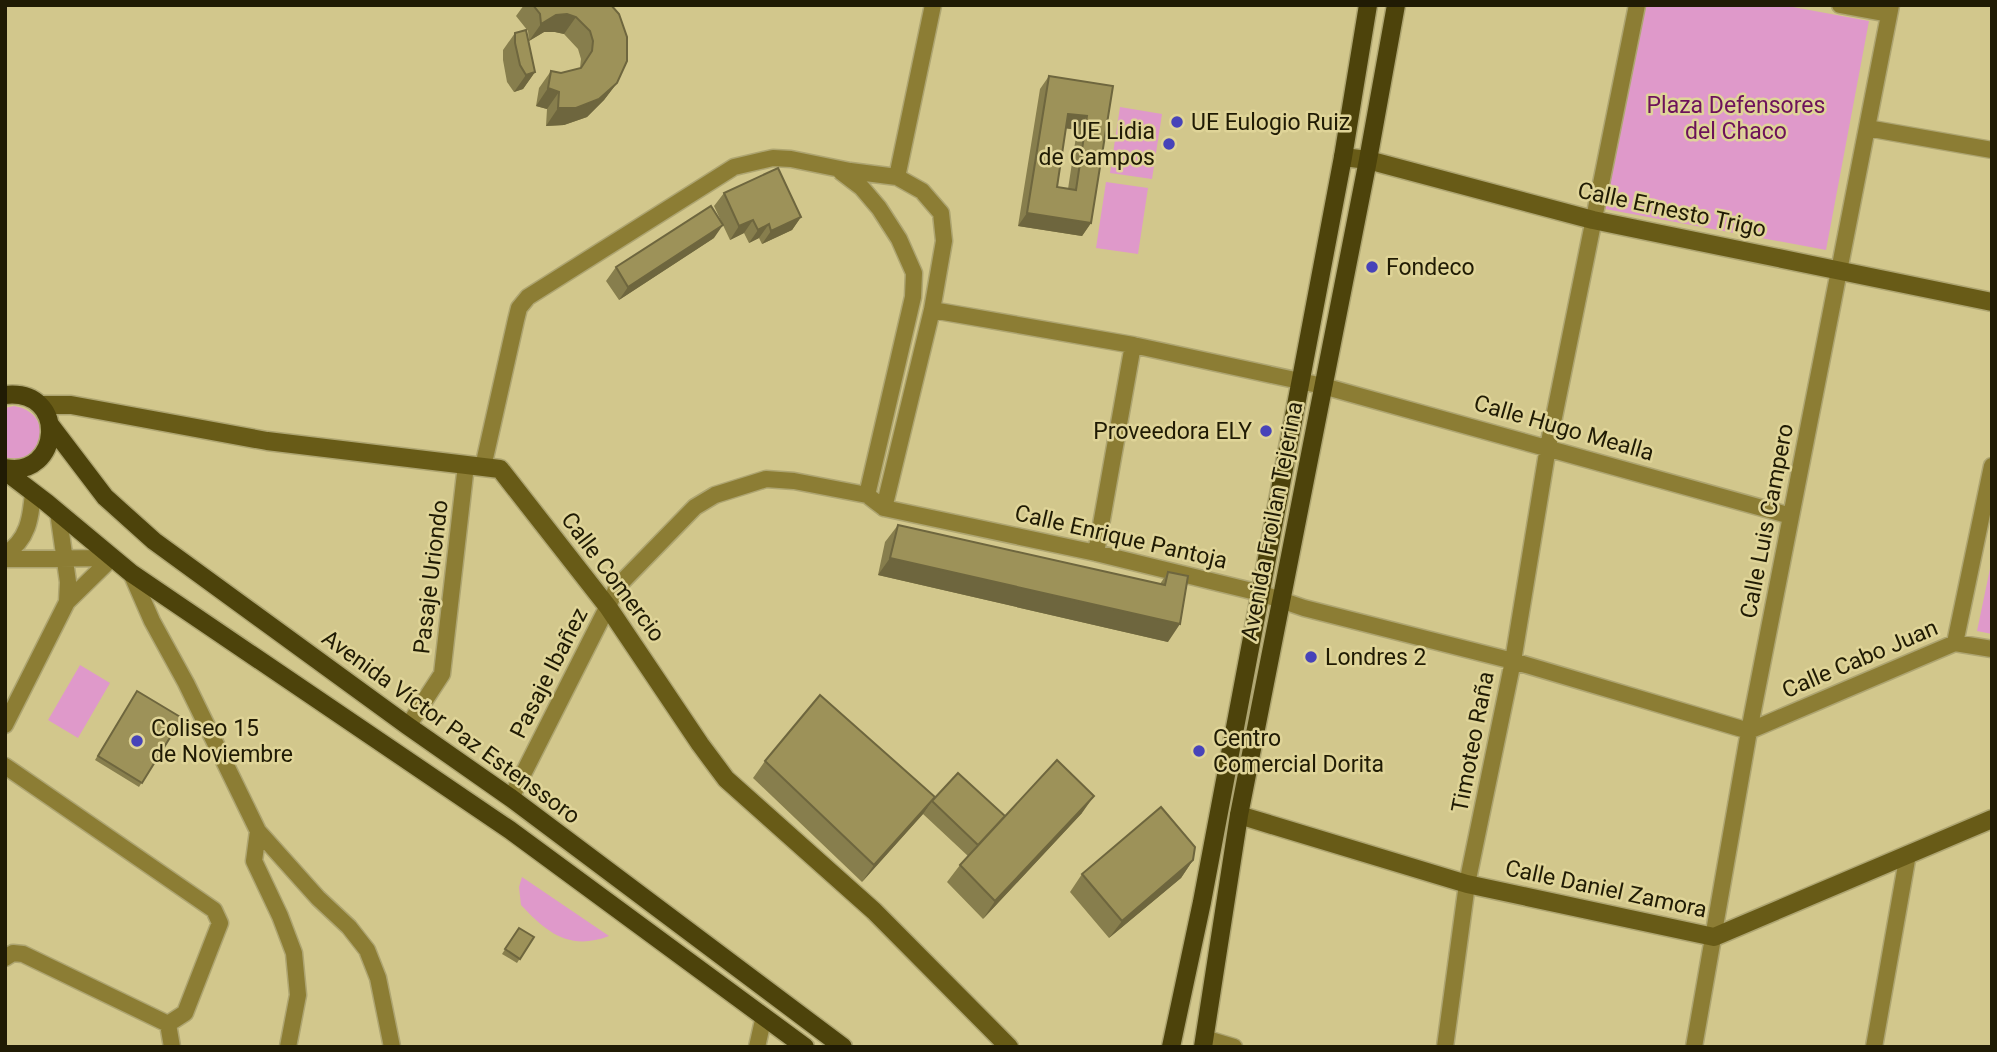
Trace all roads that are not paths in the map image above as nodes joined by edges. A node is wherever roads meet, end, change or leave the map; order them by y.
1 (933, 5) edge
2 (1368, 5) edge
3 (1396, 5) edge
4 (1637, 5) edge
5 (1840, 5) edge
6 (1890, 9) edge
7 (1867, 128) junction
8 (1992, 150) edge
9 (1343, 157) junction
10 (1368, 160) junction
11 (837, 169) junction
12 (897, 177) junction
13 (1593, 220) junction
14 (1840, 270) junction
15 (1992, 302) edge
16 (932, 310) junction
17 (1133, 345) junction
18 (5, 380) edge
19 (1301, 381) junction
20 (1324, 386) junction
21 (5, 395) edge
22 (35, 401) junction
23 (51, 426) junction
24 (1548, 447) junction
25 (474, 466) junction
26 (1992, 466) edge
27 (5, 470) edge
28 (1989, 489) edge
29 (33, 492) junction
30 (867, 495) junction
31 (884, 508) junction
32 (58, 512) junction
33 (1791, 516) junction
34 (1096, 553) junction
35 (5, 557) edge
36 (112, 558) junction
37 (66, 559) junction
38 (131, 573) junction
39 (1261, 593) junction
40 (1281, 601) junction
41 (67, 602) junction
42 (608, 607) junction
43 (1955, 643) junction
44 (1992, 649) edge
45 (1513, 660) junction
46 (5, 725) edge
47 (408, 726) junction
48 (1749, 731) junction
49 (5, 766) edge
50 (511, 798) junction
51 (1239, 815) junction
52 (1992, 820) edge
53 (258, 831) junction
54 (1909, 854) junction
55 (1468, 884) junction
56 (1202, 902) junction
57 (1714, 937) junction
58 (5, 958) edge
59 (764, 1016) junction
60 (167, 1024) junction
61 (1203, 1043) edge
62 (172, 1047) edge
63 (288, 1047) edge
64 (392, 1047) edge
65 (757, 1047) edge
66 (806, 1047) edge
67 (843, 1047) edge
68 (1009, 1047) edge
69 (1171, 1047) edge
70 (1184, 1047) edge
71 (1234, 1047) edge
72 (1445, 1047) edge
73 (1694, 1047) edge
74 (1874, 1047) edge

1 - 12 street
2 - 9 main road, Avenida Froilan Tejerina
3 - 10 main road, Avenida Froilan Tejerina
4 - 13 street, Timoteo Raña
5 - 6 street
6 - 7 street, Calle Luis Campero
7 - 8 street
7 - 14 street, Calle Luis Campero
9 - 10 street, Calle Ernesto Trigo
9 - 19 main road, Avenida Froilan Tejerina
10 - 13 street, Calle Ernesto Trigo
10 - 20 main road, Avenida Froilan Tejerina
11 - 12 street, Pasaje Uriondo
11 - 25 street, Pasaje Uriondo
11 - 30 street
12 - 16 street
13 - 14 street, Calle Ernesto Trigo
13 - 24 street, Timoteo Raña
14 - 15 street, Calle Ernesto Trigo
14 - 33 street, Calle Luis Campero
16 - 17 street, Calle Hugo Mealla
16 - 31 street
17 - 19 street, Calle Hugo Mealla
17 - 34 street
18 - 22 main road
19 - 20 street, Calle Hugo Mealla
19 - 39 main road, Avenida Froilan Tejerina
20 - 24 street, Calle Hugo Mealla
20 - 40 main road, Avenida Froilan Tejerina
21 - 22 main road
22 - 23 main road, Avenida Víctor Paz Estenssoro
22 - 25 street, Calle Comercio
23 - 27 main road
23 - 47 main road, Avenida Víctor Paz Estenssoro
24 - 33 street, Calle Hugo Mealla
24 - 45 street, Timoteo Raña
25 - 42 street, Calle Comercio
25 - 47 street, Pasaje Uriondo
26 - 28 street
27 - 29 main road
28 - 43 street
29 - 32 main road
29 - 35 street
30 - 31 street, Calle Enrique Pantoja
30 - 42 street, Calle Enrique Pantoja
31 - 34 street, Calle Enrique Pantoja
32 - 36 main road
32 - 37 street
33 - 48 street, Calle Luis Campero
34 - 39 street, Calle Enrique Pantoja
35 - 37 street
36 - 37 street
36 - 38 main road
36 - 41 street
37 - 41 street
38 - 53 street
38 - 59 main road
39 - 40 street, Calle Enrique Pantoja
39 - 56 main road, Avenida Froilan Tejerina
40 - 45 street, Calle Enrique Pantoja
40 - 51 main road, Avenida Froilan Tejerina
41 - 46 street
42 - 50 street, Pasaje Ibañez
42 - 68 street, Calle Comercio
43 - 44 street, Calle Cabo Juan
43 - 48 street, Calle Cabo Juan
45 - 48 street, Calle Enrique Pantoja
45 - 55 street, Timoteo Raña
47 - 50 main road, Avenida Víctor Paz Estenssoro
48 - 57 street, Calle Luis Campero
49 - 60 street
50 - 67 main road, Avenida Víctor Paz Estenssoro
51 - 55 street, Calle Daniel Zamora
51 - 61 main road, Avenida Froilan Tejerina
52 - 54 street, Calle Daniel Zamora
53 - 63 street
53 - 64 street
54 - 57 street, Calle Daniel Zamora
54 - 74 street
55 - 57 street, Calle Daniel Zamora
55 - 72 street, Timoteo Raña
56 - 69 main road, Avenida Froilan Tejerina
56 - 70 main road
57 - 73 street, Calle Luis Campero
58 - 60 street
59 - 65 street
59 - 66 main road
60 - 62 street
61 - 71 street

